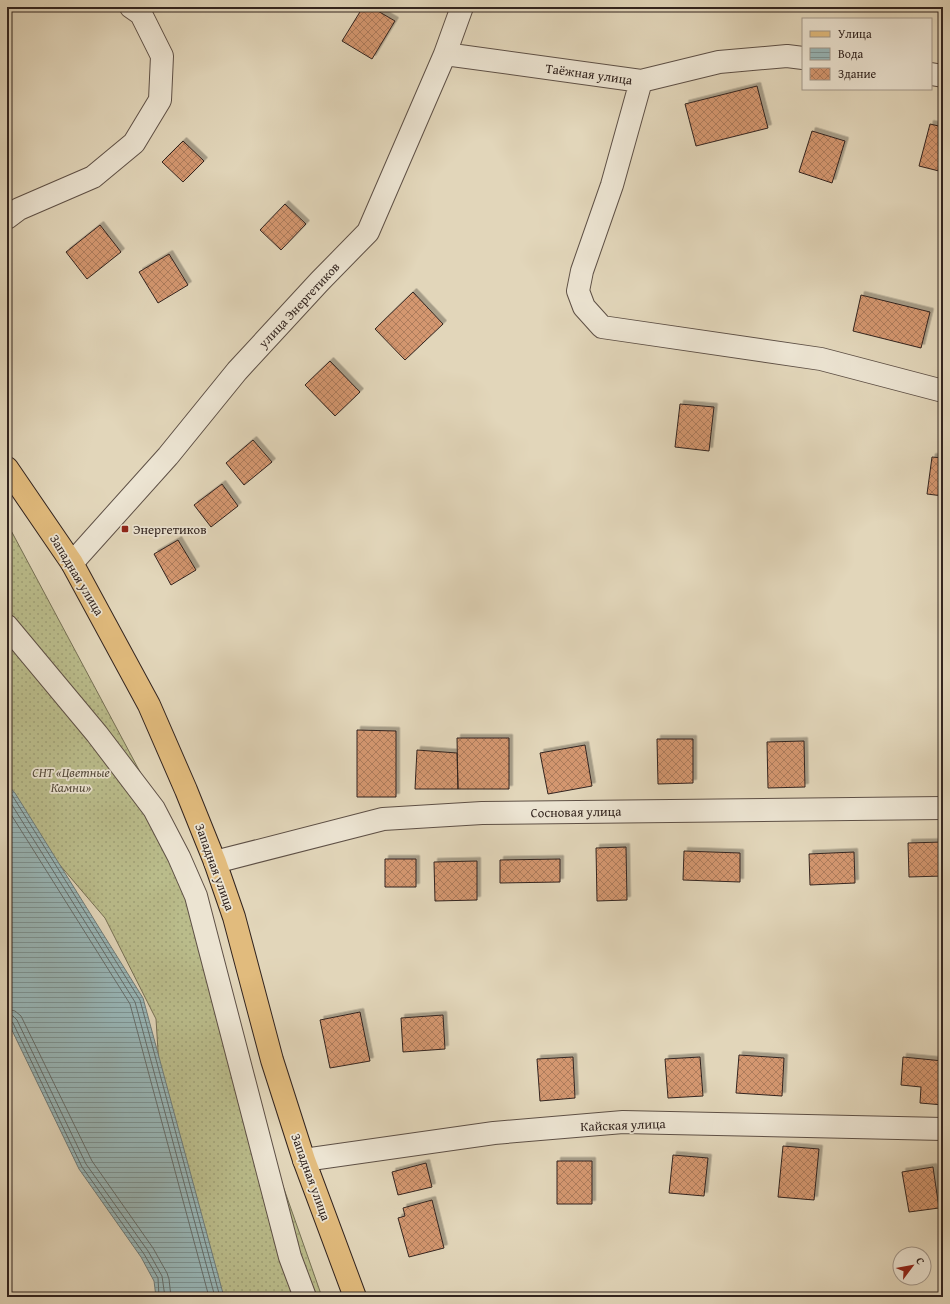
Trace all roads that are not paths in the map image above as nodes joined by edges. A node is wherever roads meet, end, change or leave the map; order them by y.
1 (130, 7) edge
2 (462, 7) edge
3 (445, 54) junction
4 (802, 58) edge
5 (932, 74) edge
6 (943, 76) edge
7 (641, 81) junction
8 (7, 218) edge
9 (943, 391) edge
10 (7, 468) edge
11 (72, 563) junction
12 (7, 626) edge
13 (943, 808) edge
14 (215, 862) junction
15 (943, 1129) edge
16 (304, 1160) junction
17 (305, 1297) edge
18 (355, 1297) edge

1 - 8 street
2 - 3 street, улица Энергетиков
3 - 7 street, Таёжная улица
3 - 11 street, улица Энергетиков
4 - 7 street, Таёжная улица
5 - 6 street
7 - 9 street
10 - 11 main road, Западная улица
11 - 14 main road, Западная улица
12 - 17 street
13 - 14 street, Сосновая улица
14 - 16 main road, Западная улица
15 - 16 street, Кайская улица
16 - 18 main road, Западная улица

